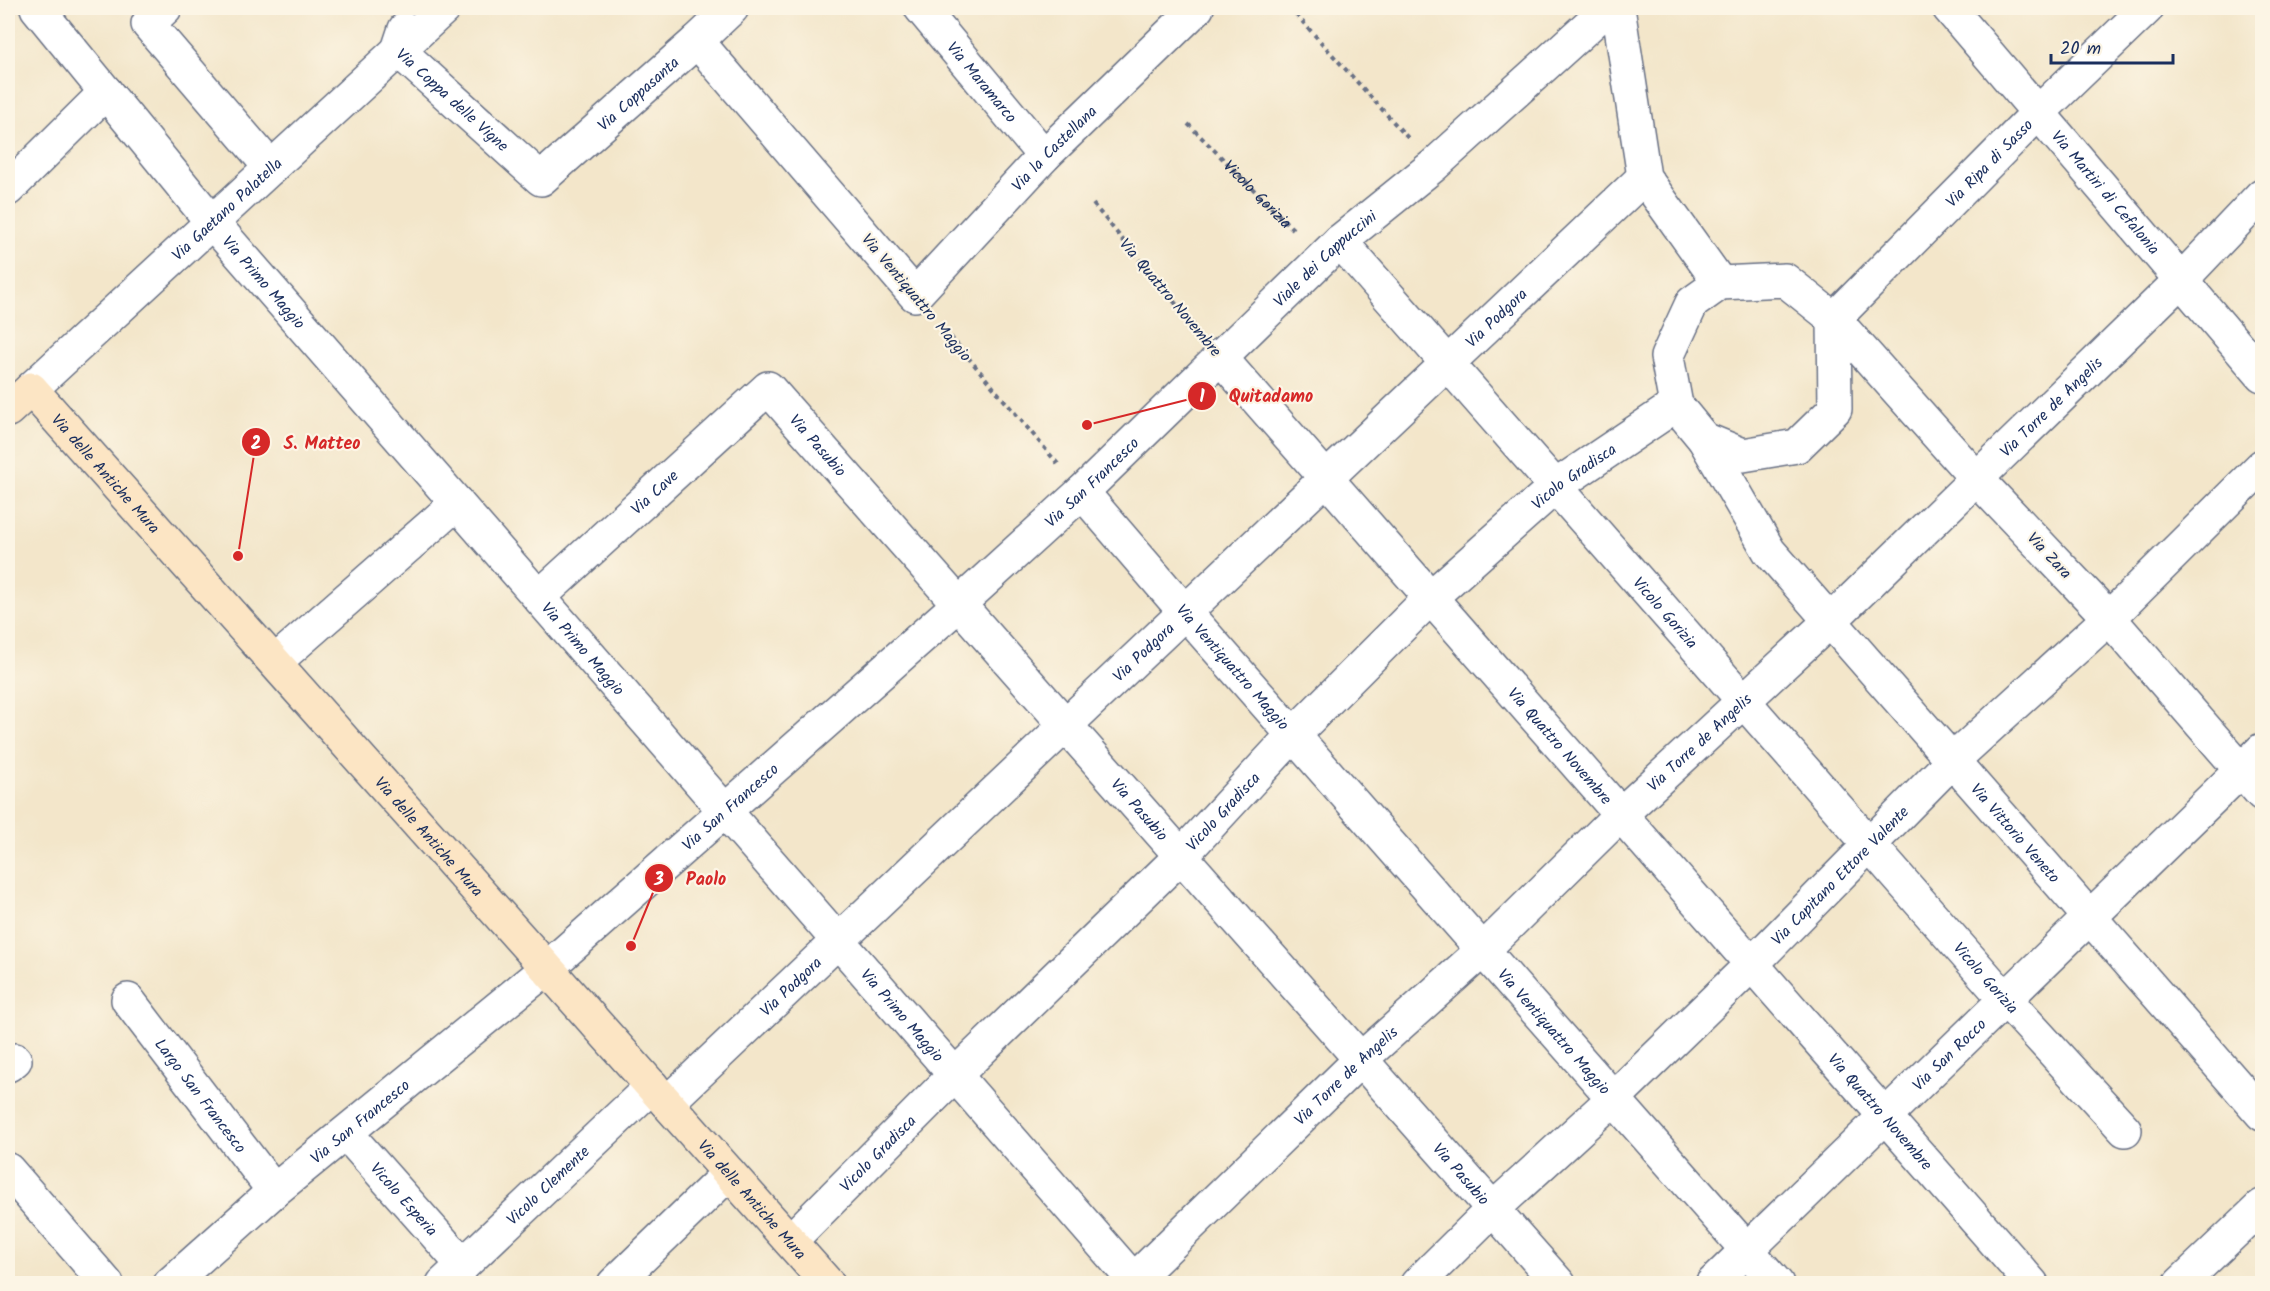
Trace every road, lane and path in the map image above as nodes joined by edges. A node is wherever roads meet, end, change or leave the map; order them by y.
1 (37, 8) edge
2 (165, 8) edge
3 (412, 8) edge
4 (444, 8) edge
5 (732, 8) edge
6 (921, 8) edge
7 (1197, 8) edge
8 (1290, 8) edge
9 (1608, 8) edge
10 (1618, 8) edge
11 (1949, 8) edge
12 (2147, 8) edge
13 (697, 41) junction
14 (398, 50) junction
15 (106, 92) junction
16 (2038, 112) junction
17 (1188, 124) dead end
18 (1044, 156) junction
19 (1433, 166) junction
20 (271, 168) junction
21 (1644, 177) junction
22 (541, 179) joint
23 (8, 189) edge
24 (2262, 195) edge
25 (1094, 204) dead end
26 (212, 222) junction
27 (1340, 241) junction
28 (2182, 279) junction
29 (1720, 283) junction
30 (915, 295) junction
31 (1834, 319) junction
32 (1219, 356) junction
33 (1447, 363) junction
34 (2262, 375) edge
35 (768, 388) joint
36 (32, 389) junction
37 (1676, 405) junction
38 (8, 410) edge
39 (1704, 439) junction
40 (2262, 466) edge
41 (1327, 478) junction
42 (1976, 478) junction
43 (1556, 486) junction
44 (1082, 492) junction
45 (457, 503) junction
46 (539, 597) junction
47 (1431, 597) junction
48 (959, 604) junction
49 (1185, 612) junction
50 (2109, 618) junction
51 (1830, 621) junction
52 (275, 662) junction
53 (1742, 700) junction
54 (1065, 725) junction
55 (1293, 735) junction
56 (1953, 760) junction
57 (2252, 760) edge
58 (2262, 794) edge
59 (725, 811) junction
60 (1621, 814) junction
61 (1869, 844) junction
62 (1181, 856) junction
63 (2090, 917) junction
64 (839, 941) junction
65 (1483, 950) junction
66 (1752, 964) junction
67 (547, 968) junction
68 (2005, 999) junction
69 (128, 1000) dead end
70 (1360, 1060) junction
71 (956, 1074) junction
72 (659, 1095) junction
73 (1614, 1098) junction
74 (2262, 1113) edge
75 (1885, 1115) junction
76 (2125, 1130) dead end
77 (346, 1133) junction
78 (8, 1170) edge
79 (729, 1173) junction
80 (274, 1191) junction
81 (2262, 1206) edge
82 (1493, 1209) junction
83 (790, 1241) junction
84 (1747, 1249) junction
85 (453, 1274) edge
86 (1134, 1282) edge
87 (106, 1284) edge
88 (170, 1284) edge
89 (614, 1284) edge
90 (828, 1284) edge
91 (1417, 1284) edge
92 (1559, 1284) edge
93 (1712, 1284) edge
94 (1777, 1284) edge
95 (2032, 1284) edge
96 (2180, 1284) edge

1 - 15 street, Via Primo Maggio
2 - 20 street
3 - 14 street, Via Coppa delle Vigne
4 - 14 street, Via Gaetano Palatella
5 - 13 street, Via Coppasanta
6 - 18 street, Via Maramarco
7 - 18 street, Via la Castellana
8 - 19 path
9 - 19 street, Viale dei Cappuccini
10 - 21 street
11 - 16 street, Via Martiri di Cefalonia
12 - 16 street, Via Ripa di Sasso
13 - 22 street, Via Coppasanta
13 - 30 street, Via Ventiquattro Maggio
14 - 20 street, Via Gaetano Palatella
14 - 22 street, Via Coppa delle Vigne
15 - 23 street
15 - 26 street, Via Primo Maggio
16 - 28 street, Via Martiri di Cefalonia
16 - 31 street, Via Ripa di Sasso
17 - 27 path, Vicolo Gorizia
18 - 30 street, Via la Castellana
19 - 27 street, Viale dei Cappuccini
20 - 26 street, Via Gaetano Palatella
21 - 29 street
21 - 33 street, Via Podgora
24 - 28 street, Via Torre de Angelis
25 - 32 path, Via Quattro Novembre
26 - 36 street, Via Gaetano Palatella
26 - 45 street, Via Primo Maggio
27 - 32 street, Viale dei Cappuccini
27 - 33 street, Vicolo Gorizia
28 - 34 street, Via Martiri di Cefalonia
28 - 42 street, Via Torre de Angelis
29 - 31 street
29 - 37 street
30 - 44 path, Via Ventiquattro Maggio
31 - 39 street
31 - 42 street, Via Zara
32 - 41 street, Via Quattro Novembre
32 - 44 street, Via San Francesco
33 - 41 street, Via Podgora
33 - 43 street, Vicolo Gorizia
35 - 46 street, Via Cave
35 - 48 street, Via Pasubio
36 - 38 main road, Via Gaetano Palatella
36 - 52 main road, Via delle Antiche Mura
37 - 39 street
37 - 43 street, Vicolo Gradisca
39 - 51 street, Via Vittorio Veneto
40 - 50 street, Via Capitano Ettore Valente
41 - 47 street, Via Quattro Novembre
41 - 49 street, Via Podgora
42 - 50 street, Via Zara
42 - 51 street, Via Torre de Angelis
43 - 47 street, Vicolo Gradisca
43 - 53 street, Vicolo Gorizia
44 - 48 street, Via San Francesco
44 - 49 street, Via Ventiquattro Maggio
45 - 46 street, Via Primo Maggio
45 - 52 street
46 - 59 street, Via Primo Maggio
47 - 55 street, Vicolo Gradisca
47 - 60 street, Via Quattro Novembre
48 - 54 street, Via Pasubio
48 - 59 street, Via San Francesco
49 - 54 street, Via Podgora
49 - 55 street, Via Ventiquattro Maggio
50 - 56 street, Via Capitano Ettore Valente
50 - 57 street, Via Zara
51 - 53 street, Via Torre de Angelis
51 - 56 street, Via Vittorio Veneto
52 - 67 main road, Via delle Antiche Mura
53 - 60 street, Via Torre de Angelis
53 - 61 street, Vicolo Gorizia
54 - 62 street, Via Pasubio
54 - 64 street, Via Podgora
55 - 62 street, Vicolo Gradisca
55 - 65 street, Via Ventiquattro Maggio
56 - 61 street, Via Capitano Ettore Valente
56 - 63 street, Via Vittorio Veneto
57 - 58 street, Via Zara
57 - 63 street, Via San Rocco
59 - 64 street, Via Primo Maggio
59 - 67 street, Via San Francesco
60 - 65 street, Via Torre de Angelis
60 - 66 street, Via Quattro Novembre
61 - 66 street, Via Capitano Ettore Valente
61 - 68 street, Vicolo Gorizia
62 - 70 street, Via Pasubio
62 - 71 street, Vicolo Gradisca
63 - 68 street, Via San Rocco
63 - 74 street, Via Vittorio Veneto
64 - 71 street, Via Primo Maggio
64 - 72 street, Via Podgora
65 - 70 street, Via Torre de Angelis
65 - 73 street, Via Ventiquattro Maggio
66 - 73 street, Via Capitano Ettore Valente
66 - 75 street, Via Quattro Novembre
67 - 72 main road, Via delle Antiche Mura
67 - 77 street, Via San Francesco
68 - 75 street, Via San Rocco
68 - 76 street, Vicolo Gorizia
69 - 80 street, Largo San Francesco
70 - 82 street, Via Pasubio
70 - 86 street, Via Torre de Angelis
71 - 83 street, Vicolo Gradisca
71 - 86 street, Via Primo Maggio
72 - 79 main road, Via delle Antiche Mura
72 - 85 street, Vicolo Clemente
73 - 82 street, Via Capitano Ettore Valente
73 - 84 street, Via Ventiquattro Maggio
75 - 84 street, Via San Rocco
75 - 95 street, Via Quattro Novembre
77 - 80 street, Via San Francesco
77 - 85 street, Vicolo Esperia
78 - 87 street
79 - 83 main road, Via delle Antiche Mura
79 - 89 street
80 - 88 street, Via San Francesco
81 - 96 street
82 - 91 street, Via Capitano Ettore Valente
82 - 92 street, Via Pasubio
83 - 90 main road, Via delle Antiche Mura
84 - 93 street, Via San Rocco
84 - 94 street, Via Ventiquattro Maggio

